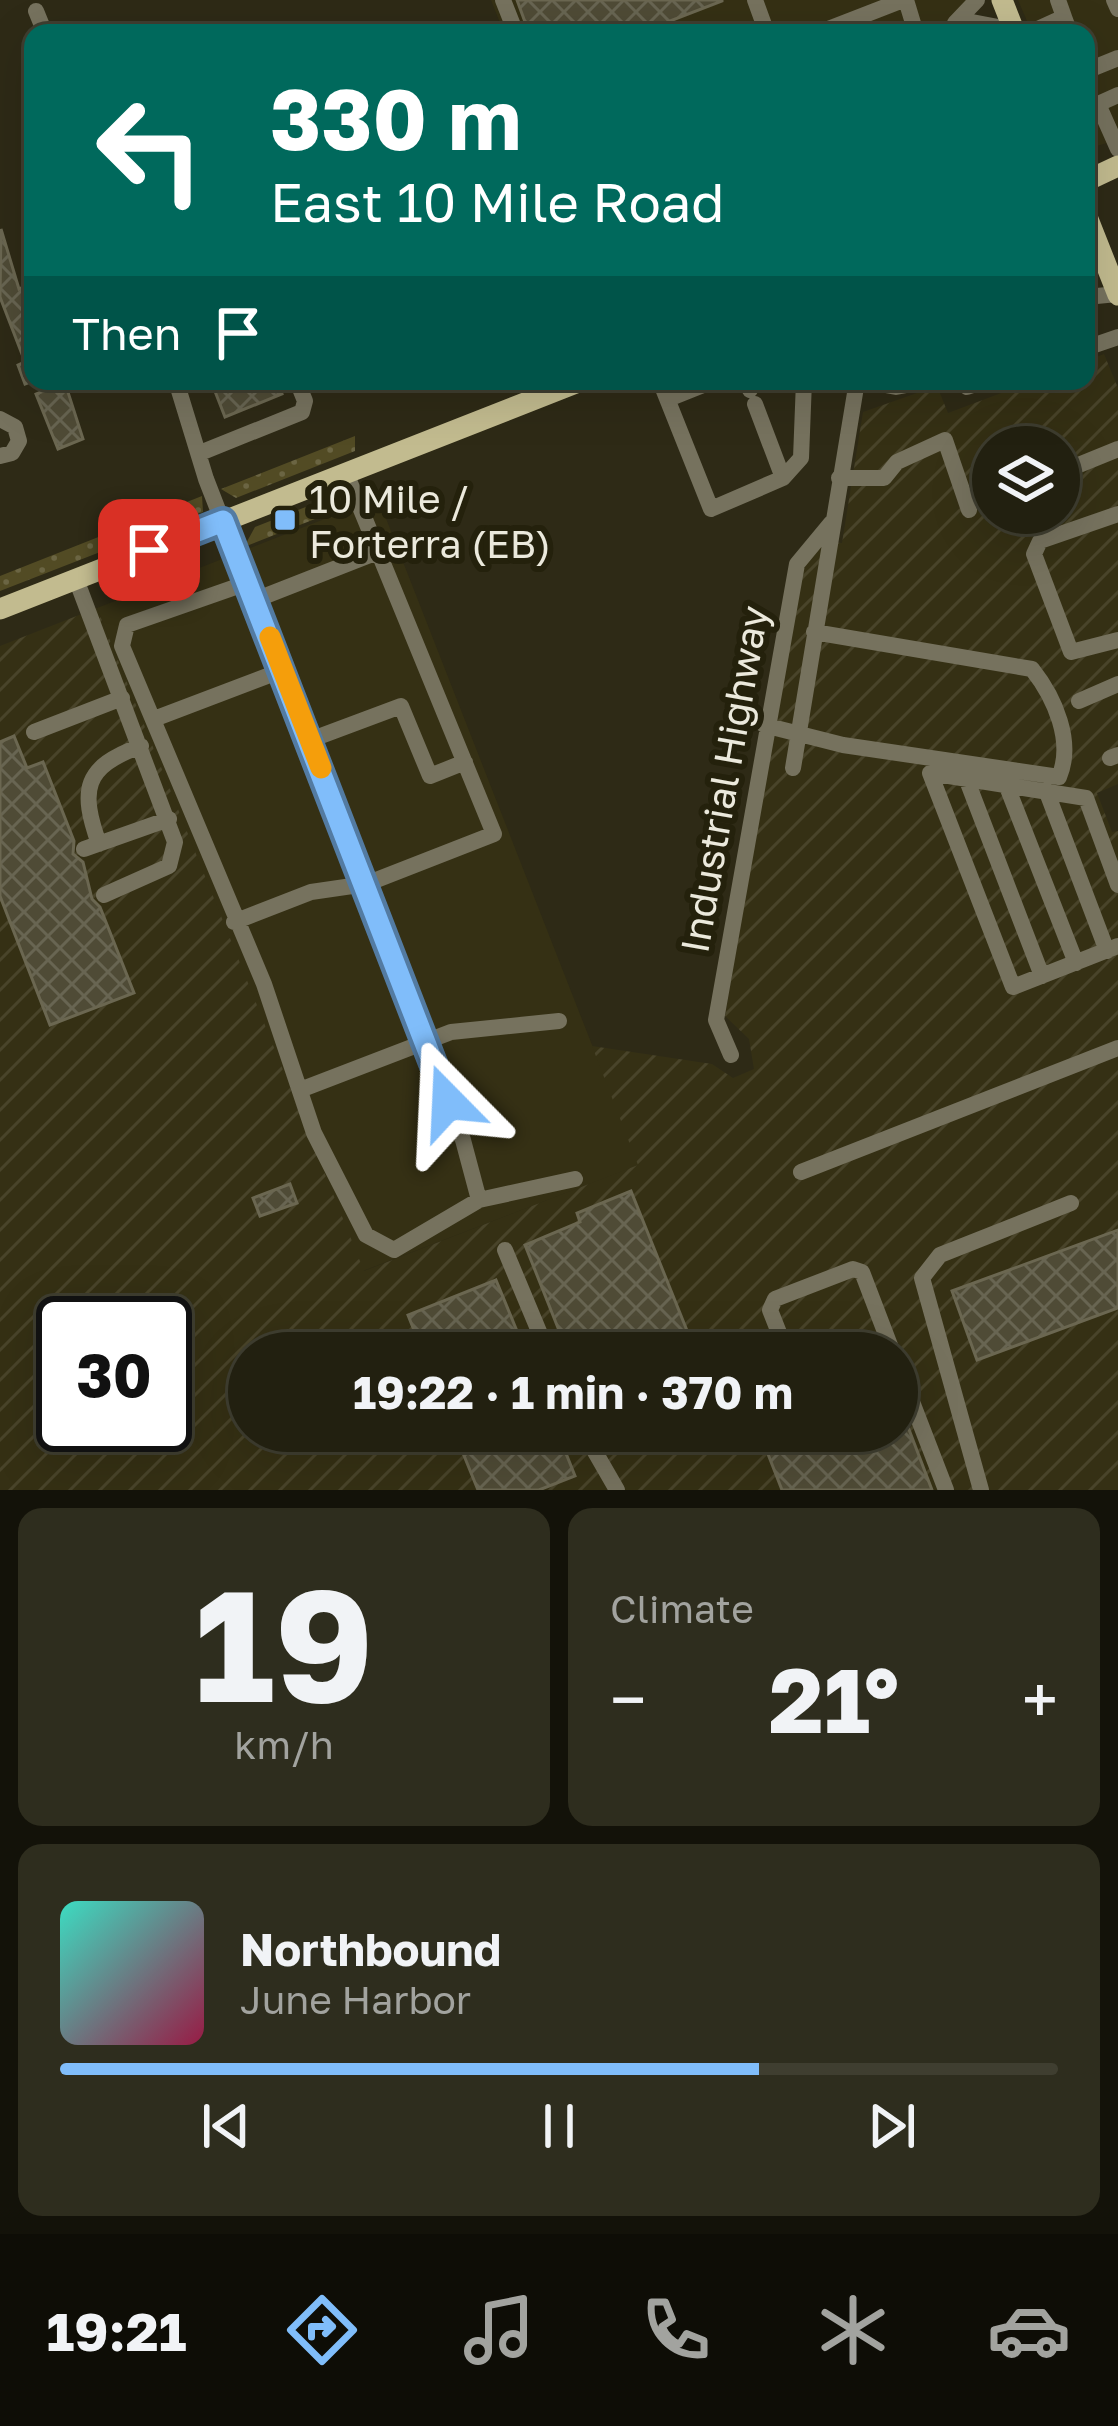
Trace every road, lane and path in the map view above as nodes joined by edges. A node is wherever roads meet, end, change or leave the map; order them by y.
1 (905, 0) edge
2 (977, 0) edge
3 (1114, 0) edge
4 (1118, 9) edge
5 (37, 11) dead end
6 (42, 24) edge
7 (842, 24) edge
8 (954, 24) joint
9 (993, 24) edge
10 (1118, 95) edge
11 (1095, 97) edge
12 (1098, 104) junction
13 (1118, 149) edge
14 (1095, 252) edge
15 (1118, 295) edge
16 (179, 390) edge
17 (301, 390) edge
18 (558, 390) edge
19 (664, 390) edge
20 (690, 390) edge
21 (804, 390) edge
22 (858, 390) edge
23 (750, 392) edge
24 (668, 399) junction
25 (0, 419) edge
26 (1118, 449) edge
27 (200, 453) junction
28 (0, 456) edge
29 (1080, 464) edge
30 (346, 473) junction
31 (783, 478) junction
32 (839, 478) junction
33 (969, 510) dead end
34 (1118, 514) edge
35 (223, 521) junction
36 (831, 523) junction
37 (380, 551) junction
38 (76, 579) junction
39 (251, 591) junction
40 (0, 609) edge
41 (814, 632) junction
42 (1118, 640) edge
43 (283, 670) junction
44 (1118, 684) edge
45 (122, 698) junction
46 (1079, 701) dead end
47 (154, 719) junction
48 (764, 724) junction
49 (799, 730) junction
50 (34, 732) dead end
51 (310, 740) junction
52 (141, 746) junction
53 (465, 762) junction
54 (793, 768) dead end
55 (966, 778) junction
56 (1006, 784) junction
57 (1046, 790) junction
58 (169, 819) junction
59 (1110, 839) edge
60 (1116, 872) edge
61 (366, 884) junction
62 (104, 895) dead end
63 (234, 922) junction
64 (1113, 948) edge
65 (1076, 963) junction
66 (1042, 976) junction
67 (559, 1021) dead end
68 (425, 1041) junction
69 (1118, 1048) edge
70 (731, 1055) dead end
71 (300, 1090) junction
72 (800, 1172) dead end
73 (575, 1179) dead end
74 (479, 1199) junction
75 (1071, 1203) dead end
76 (505, 1250) dead end
77 (539, 1332) edge
78 (779, 1332) edge
79 (885, 1332) edge
80 (918, 1417) edge
81 (595, 1452) edge
82 (615, 1485) edge
83 (946, 1490) edge
84 (981, 1490) edge

1 - 7 street
2 - 8 street
3 - 4 street
5 - 6 street
8 - 9 street
10 - 12 street
11 - 12 street
12 - 13 street
14 - 15 main road
16 - 27 street
17 - 27 street
18 - 30 main road
19 - 24 street
20 - 24 street
21 - 31 street
22 - 32 street, Industrial Highway
23 - 31 street
24 - 31 street
25 - 28 street
26 - 29 street
27 - 35 street
30 - 35 main road
30 - 37 street
32 - 33 street
32 - 36 street, Industrial Highway
34 - 42 street
35 - 38 main road
35 - 39 street
36 - 41 street, Industrial Highway
36 - 48 street, Industrial Highway
37 - 39 street
37 - 53 street
38 - 40 main road
38 - 45 street
39 - 43 street
39 - 47 street
41 - 49 street, Industrial Highway
41 - 49 street
43 - 47 street
43 - 51 street
44 - 46 street
45 - 50 street
45 - 52 street
47 - 63 street
48 - 49 street
48 - 70 street, Industrial Highway
49 - 54 street, Industrial Highway
51 - 53 street
51 - 61 street
52 - 58 street
52 - 58 street
53 - 61 street
55 - 56 street
55 - 66 street
55 - 66 street
56 - 57 street
56 - 65 street
57 - 59 street
57 - 64 street
58 - 62 street
59 - 60 street
61 - 63 street
61 - 68 street
63 - 71 street
64 - 65 street
65 - 66 street
67 - 68 street
68 - 71 street
68 - 74 street
69 - 72 street
71 - 74 street
73 - 74 street
75 - 84 street
76 - 77 street
78 - 79 street
80 - 83 street
81 - 82 street

